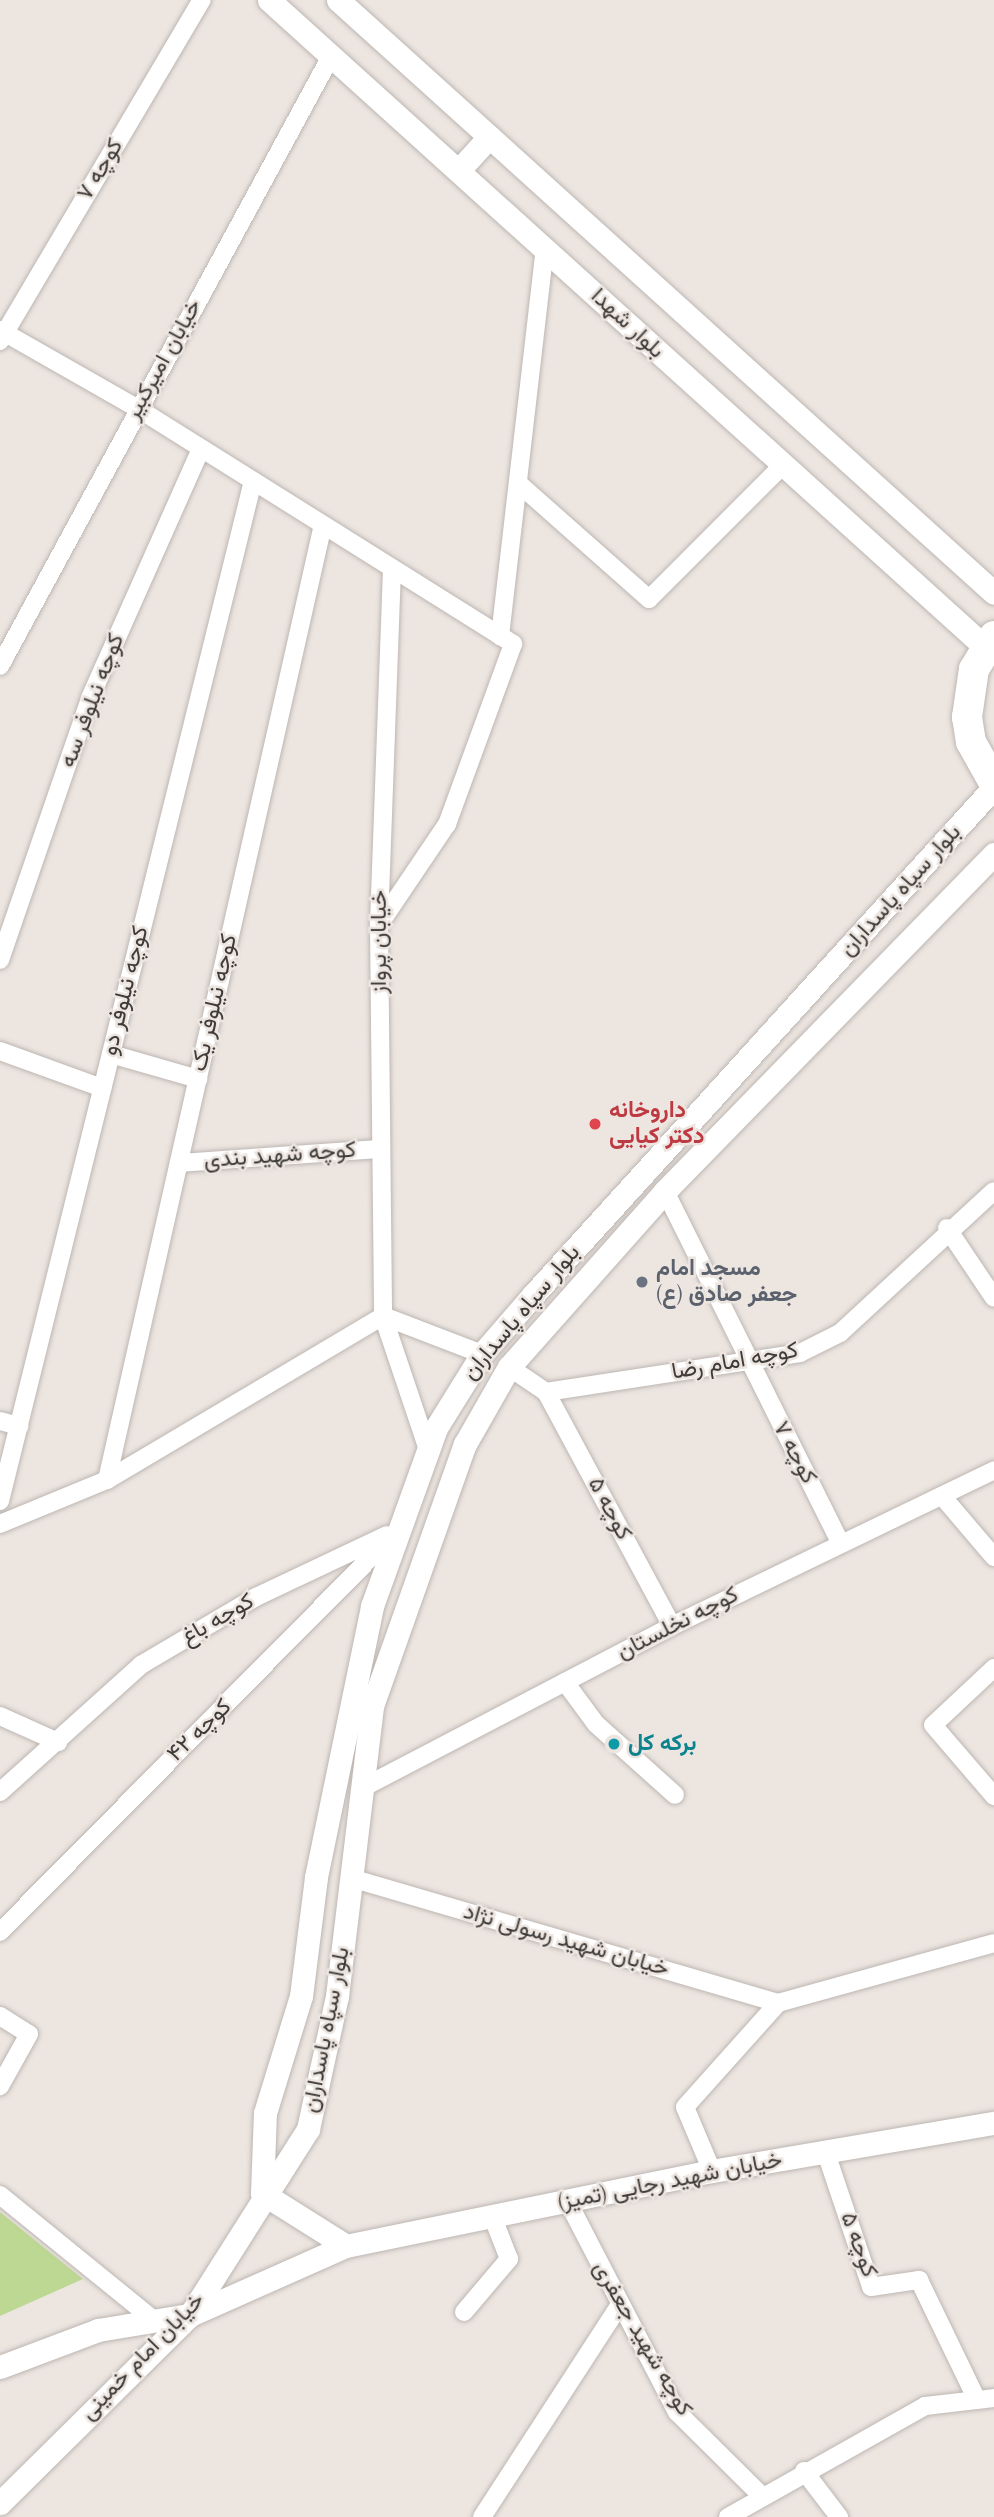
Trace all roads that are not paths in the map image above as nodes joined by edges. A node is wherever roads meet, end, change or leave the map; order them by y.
1 (202, 0) edge
2 (270, 0) edge
3 (338, 0) edge
4 (331, 56) junction
5 (489, 137) junction
6 (459, 170) junction
7 (545, 247) junction
8 (1, 335) edge
9 (137, 408) junction
10 (201, 449) junction
11 (780, 468) junction
12 (253, 481) junction
13 (518, 483) junction
14 (323, 525) junction
15 (392, 569) junction
16 (994, 593) edge
17 (500, 636) junction
18 (990, 642) edge
19 (0, 666) edge
20 (994, 785) edge
21 (994, 854) edge
22 (379, 925) junction
23 (0, 960) edge
24 (0, 1051) edge
25 (111, 1055) junction
26 (198, 1079) junction
27 (102, 1088) junction
28 (381, 1149) junction
29 (179, 1163) junction
30 (665, 1191) junction
31 (994, 1191) edge
32 (947, 1228) junction
33 (994, 1298) edge
34 (383, 1316) junction
35 (482, 1354) junction
36 (746, 1362) junction
37 (509, 1367) junction
38 (546, 1392) junction
39 (0, 1421) edge
40 (19, 1426) junction
41 (428, 1450) junction
42 (994, 1470) edge
43 (107, 1480) junction
44 (942, 1496) junction
45 (0, 1502) edge
46 (0, 1524) edge
47 (398, 1530) junction
48 (841, 1544) junction
49 (994, 1558) edge
50 (672, 1626) junction
51 (994, 1668) edge
52 (565, 1682) junction
53 (0, 1717) edge
54 (58, 1742) junction
55 (366, 1786) junction
56 (0, 1792) edge
57 (675, 1795) dead end
58 (994, 1796) edge
59 (354, 1880) junction
60 (0, 1932) edge
61 (994, 1943) edge
62 (778, 2003) junction
63 (0, 2016) edge
64 (0, 2086) edge
65 (994, 2123) edge
66 (825, 2153) junction
67 (712, 2171) junction
68 (262, 2193) junction
69 (0, 2194) edge
70 (568, 2202) junction
71 (493, 2218) junction
72 (346, 2246) junction
73 (620, 2306) junction
74 (464, 2312) dead end
75 (190, 2315) junction
76 (155, 2321) junction
77 (0, 2367) edge
78 (986, 2399) edge
79 (804, 2471) junction
80 (761, 2495) junction
81 (0, 2503) edge
82 (482, 2517) edge
83 (728, 2517) edge
84 (839, 2517) edge

1 - 8 street, کوچه ۷
2 - 4 main road, بلوار شهدا
3 - 5 main road, بلوار شهدا
4 - 6 main road, بلوار شهدا
4 - 9 street, خیابان امیرکبیر
5 - 6 main road
5 - 16 main road, بلوار شهدا
6 - 7 main road, بلوار شهدا
7 - 11 main road, بلوار شهدا
7 - 13 street
8 - 9 street
9 - 10 street
9 - 19 street, خیابان امیرکبیر
10 - 12 street
10 - 23 street, کوچه نیلوفر سه
11 - 13 street
11 - 18 main road, بلوار شهدا
12 - 14 street
12 - 25 street, کوچه نیلوفر دو
13 - 17 street
14 - 15 street
14 - 26 street, کوچه نیلوفر یک
15 - 17 street
15 - 22 street, خیابان پرواز
17 - 22 street
18 - 20 highway
20 - 35 main road, بلوار سپاه پاسداران
21 - 30 main road, بلوار سپاه پاسداران
22 - 28 street, خیابان پرواز
24 - 27 street
25 - 26 street
25 - 27 street, کوچه نیلوفر دو
26 - 29 street, کوچه نیلوفر یک
27 - 40 street, کوچه نیلوفر دو
28 - 29 street, کوچه شهید بندی
28 - 34 street, خیابان پرواز
29 - 43 street, کوچه نیلوفر یک
30 - 36 street, کوچه ۷
30 - 37 main road, بلوار سپاه پاسداران
31 - 32 street, کوچه امام رضا
32 - 33 street
32 - 36 street, کوچه امام رضا
34 - 35 street
34 - 41 street, خیابان پرواز
34 - 43 street
35 - 41 main road, بلوار سپاه پاسداران
36 - 38 street, کوچه امام رضا
36 - 48 street, کوچه ۷
37 - 38 street
37 - 55 main road, بلوار سپاه پاسداران
38 - 50 street, کوچه ۵
39 - 40 street
40 - 45 street, کوچه نیلوفر دو
41 - 47 main road, بلوار سپاه پاسداران
42 - 44 street, کوچه نخلستان
43 - 46 street
44 - 48 street, کوچه نخلستان
44 - 49 street
47 - 54 street, کوچه باغ
47 - 60 street, کوچه ۴۲
47 - 68 main road, بلوار سپاه پاسداران
48 - 50 street, کوچه نخلستان
50 - 52 street, کوچه نخلستان
51 - 58 street
52 - 55 street, کوچه نخلستان
52 - 57 street
53 - 54 street
54 - 56 street, کوچه باغ
55 - 59 main road, بلوار سپاه پاسداران
59 - 62 street, خیابان شهید رسولی نژاد
59 - 68 main road, بلوار سپاه پاسداران
61 - 62 street
62 - 67 street
63 - 64 street
65 - 66 main road, خیابان شهید رجایی (تمیز)
66 - 67 main road, خیابان شهید رجایی (تمیز)
66 - 78 street, کوچه ۵
67 - 70 main road, خیابان شهید رجایی (تمیز)
68 - 72 main road
68 - 75 main road, خیابان امام خمینی
69 - 76 street
70 - 71 main road, خیابان شهید رجایی (تمیز)
70 - 73 street, کوچه شهید جعفری
71 - 72 main road, خیابان شهید رجایی (تمیز)
71 - 74 street
72 - 75 main road, خیابان شهید رجایی (تمیز)
73 - 80 street, کوچه شهید جعفری
73 - 82 street
75 - 76 main road
75 - 81 main road, خیابان امام خمینی
76 - 77 main road
78 - 79 street
79 - 80 street
79 - 84 street
80 - 83 street

